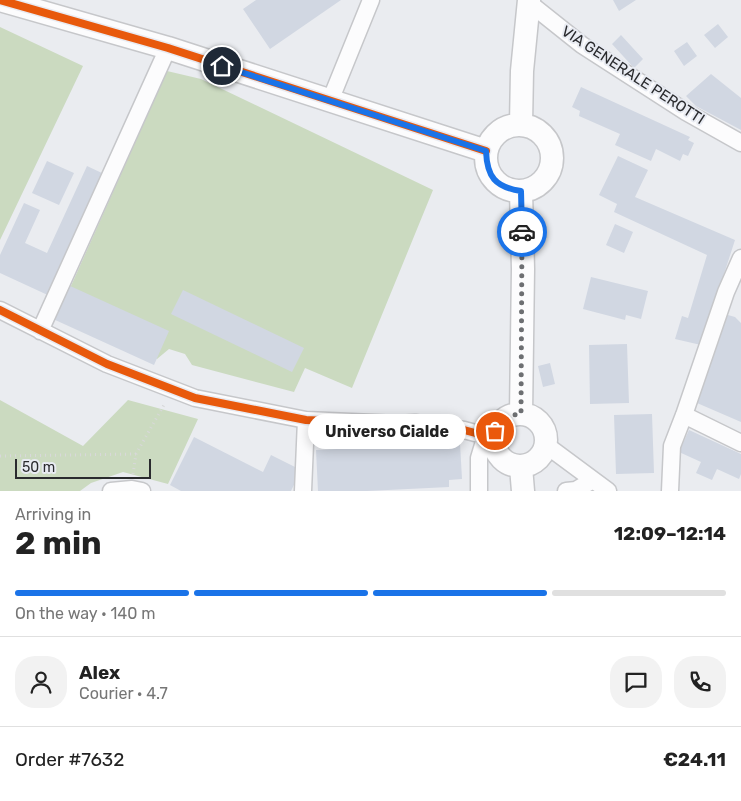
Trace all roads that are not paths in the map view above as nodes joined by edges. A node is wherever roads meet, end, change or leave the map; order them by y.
1 (0, 0) edge
2 (372, 0) edge
3 (529, 1) edge
4 (168, 48) junction
5 (330, 101) junction
6 (520, 124) junction
7 (741, 144) edge
8 (486, 151) junction
9 (521, 191) junction
10 (741, 258) edge
11 (733, 295) edge
12 (0, 310) edge
13 (40, 330) junction
14 (521, 414) junction
15 (684, 415) junction
16 (306, 420) junction
17 (490, 436) junction
18 (741, 443) edge
19 (546, 445) junction
20 (521, 467) junction
21 (593, 480) junction
22 (137, 490) edge
23 (111, 491) edge
24 (303, 491) edge
25 (479, 491) edge
26 (523, 491) edge
27 (566, 491) edge
28 (608, 491) edge
29 (670, 491) edge

1 - 4 street
2 - 5 street
3 - 6 street
3 - 7 street, VIA GENERALE PEROTTI
4 - 5 street
4 - 13 street
5 - 8 street
6 - 8 street
6 - 9 street
8 - 9 street
9 - 14 street
10 - 11 street
11 - 15 street
12 - 13 street
13 - 16 street
14 - 17 street
14 - 19 street
15 - 18 street
15 - 29 street
16 - 17 street
16 - 24 street
17 - 20 street
17 - 25 street
19 - 20 street
19 - 21 street
20 - 26 street
21 - 27 street
21 - 28 street
22 - 23 street

